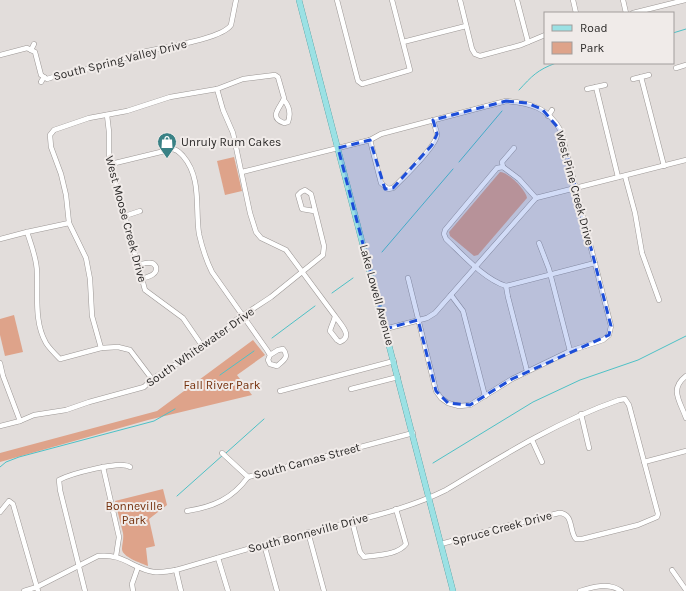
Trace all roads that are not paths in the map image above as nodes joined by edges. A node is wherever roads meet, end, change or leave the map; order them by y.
1 (236, 0) edge
2 (299, 0) edge
3 (337, 0) edge
4 (392, 0) edge
5 (460, 0) edge
6 (516, 0) edge
7 (572, 0) edge
8 (623, 0) edge
9 (685, 0) edge
10 (674, 1) edge
11 (576, 12) edge
12 (626, 12) edge
13 (636, 12) edge
14 (466, 26) junction
15 (544, 35) edge
16 (404, 42) junction
17 (528, 42) junction
18 (34, 44) dead end
19 (31, 50) junction
20 (0, 55) edge
21 (686, 66) edge
22 (676, 68) dead end
23 (649, 74) dead end
24 (44, 77) junction
25 (641, 77) junction
26 (632, 79) dead end
27 (41, 82) dead end
28 (605, 85) dead end
29 (596, 87) junction
30 (217, 89) junction
31 (587, 89) dead end
32 (284, 100) junction
33 (552, 110) dead end
34 (107, 115) junction
35 (548, 116) junction
36 (433, 120) junction
37 (370, 140) junction
38 (338, 148) junction
39 (514, 148) dead end
40 (686, 160) edge
41 (111, 164) junction
42 (664, 166) junction
43 (503, 167) junction
44 (242, 172) junction
45 (626, 176) junction
46 (618, 177) junction
47 (575, 188) junction
48 (536, 198) junction
49 (314, 210) junction
50 (140, 211) dead end
51 (125, 216) junction
52 (69, 223) junction
53 (26, 232) junction
54 (0, 239) edge
55 (539, 243) dead end
56 (595, 263) junction
57 (138, 265) junction
58 (476, 266) junction
59 (303, 272) junction
60 (550, 275) junction
61 (408, 278) dead end
62 (141, 279) junction
63 (506, 286) junction
64 (450, 295) junction
65 (659, 300) dead end
66 (242, 316) junction
67 (335, 316) junction
68 (418, 320) junction
69 (385, 328) junction
70 (203, 347) junction
71 (101, 348) junction
72 (570, 351) junction
73 (270, 355) dead end
74 (394, 361) junction
75 (0, 363) edge
76 (527, 371) junction
77 (686, 376) edge
78 (398, 377) junction
79 (152, 379) junction
80 (351, 389) dead end
81 (280, 391) dead end
82 (485, 396) junction
83 (581, 414) junction
84 (686, 418) edge
85 (20, 421) junction
86 (0, 426) edge
87 (412, 433) junction
88 (532, 440) junction
89 (589, 448) dead end
90 (686, 451) edge
91 (222, 453) dead end
92 (542, 462) dead end
93 (644, 462) junction
94 (130, 467) dead end
95 (103, 468) junction
96 (248, 477) junction
97 (430, 498) junction
98 (396, 510) junction
99 (187, 511) dead end
100 (0, 512) edge
101 (352, 521) junction
102 (308, 532) junction
103 (264, 544) junction
104 (441, 544) junction
105 (116, 556) junction
106 (218, 558) junction
107 (79, 566) junction
108 (138, 567) junction
109 (176, 570) junction
110 (672, 570) dead end
111 (37, 589) edge
112 (686, 590) edge
113 (24, 591) edge
114 (85, 591) edge
115 (133, 591) edge
116 (181, 591) edge
117 (228, 591) edge
118 (277, 591) edge
119 (324, 591) edge
120 (453, 591) edge
121 (580, 591) edge
122 (621, 591) edge

1 - 24 street, South Spring Valley Drive
2 - 38 main road, Lake Lowell Avenue
3 - 16 street
4 - 16 street
5 - 14 street
6 - 17 street
7 - 11 street
8 - 12 street
9 - 10 street
10 - 13 street
14 - 16 street
14 - 17 street
15 - 17 street
18 - 19 street
19 - 20 street
19 - 24 street, South Spring Valley Drive
21 - 22 street
23 - 25 street
24 - 27 street
25 - 26 street
25 - 42 street
28 - 29 street
29 - 31 street
29 - 46 street
30 - 32 street
30 - 34 street
30 - 44 street
32 - 32 street
33 - 35 street
34 - 41 street, West Moose Creek Drive
34 - 52 street
35 - 36 street, West Pine Creek Drive
35 - 47 street, West Pine Creek Drive
36 - 37 street, West Pine Creek Drive
36 - 37 street
37 - 38 street, West Pine Creek Drive
38 - 44 street, West Pine Creek Drive
38 - 69 main road, Lake Lowell Avenue
39 - 43 street
40 - 42 street
41 - 51 street, West Moose Creek Drive
41 - 66 street
42 - 45 street
43 - 48 street
43 - 58 street
44 - 59 street
45 - 46 street
45 - 65 street
46 - 47 street
47 - 48 street
47 - 56 street, West Pine Creek Drive
48 - 58 street
49 - 49 street
49 - 59 street, South Whitewater Drive
50 - 51 street
51 - 57 street, West Moose Creek Drive
52 - 53 street
52 - 71 street
53 - 54 street
53 - 71 street
55 - 60 street
56 - 60 street
56 - 72 street, West Pine Creek Drive
57 - 62 street, West Moose Creek Drive
57 - 62 street
58 - 63 street
58 - 64 street
59 - 66 street, South Whitewater Drive
59 - 67 street
60 - 63 street
60 - 72 street
61 - 68 street
62 - 70 street, West Moose Creek Drive
63 - 76 street
64 - 68 street
64 - 82 street
66 - 70 street, South Whitewater Drive
66 - 73 street
67 - 67 street
68 - 69 street
68 - 82 street
69 - 74 main road, Lake Lowell Avenue
70 - 79 street, South Whitewater Drive
71 - 79 street
72 - 76 street
74 - 78 main road, Lake Lowell Avenue
74 - 81 street
75 - 85 street
76 - 82 street
77 - 84 street
78 - 80 street
78 - 87 main road, Lake Lowell Avenue
79 - 85 street, South Whitewater Drive
83 - 88 street, South Bonneville Drive
83 - 89 street
83 - 93 street, South Bonneville Drive
85 - 86 street, South Whitewater Drive
87 - 96 street, South Camas Street
87 - 97 main road, Lake Lowell Avenue
88 - 92 street
88 - 97 street, South Bonneville Drive
90 - 93 street
91 - 96 street
93 - 104 street, Spruce Creek Drive
94 - 95 street
95 - 105 street
95 - 107 street
96 - 99 street, South Camas Street
97 - 98 street, South Bonneville Drive
97 - 104 main road, Lake Lowell Avenue
98 - 101 street, South Bonneville Drive
98 - 101 street
100 - 111 street
101 - 102 street, South Bonneville Drive
102 - 103 street, South Bonneville Drive
102 - 119 street
103 - 106 street, South Bonneville Drive
103 - 118 street
104 - 120 main road, Lake Lowell Avenue
105 - 107 street, South Bonneville Drive
105 - 108 street, South Bonneville Drive
106 - 109 street, South Bonneville Drive
106 - 117 street
107 - 111 street, South Bonneville Drive
107 - 114 street
108 - 109 street, South Bonneville Drive
108 - 115 street
109 - 116 street
110 - 112 street
111 - 113 street, South Bonneville Drive
121 - 122 street

